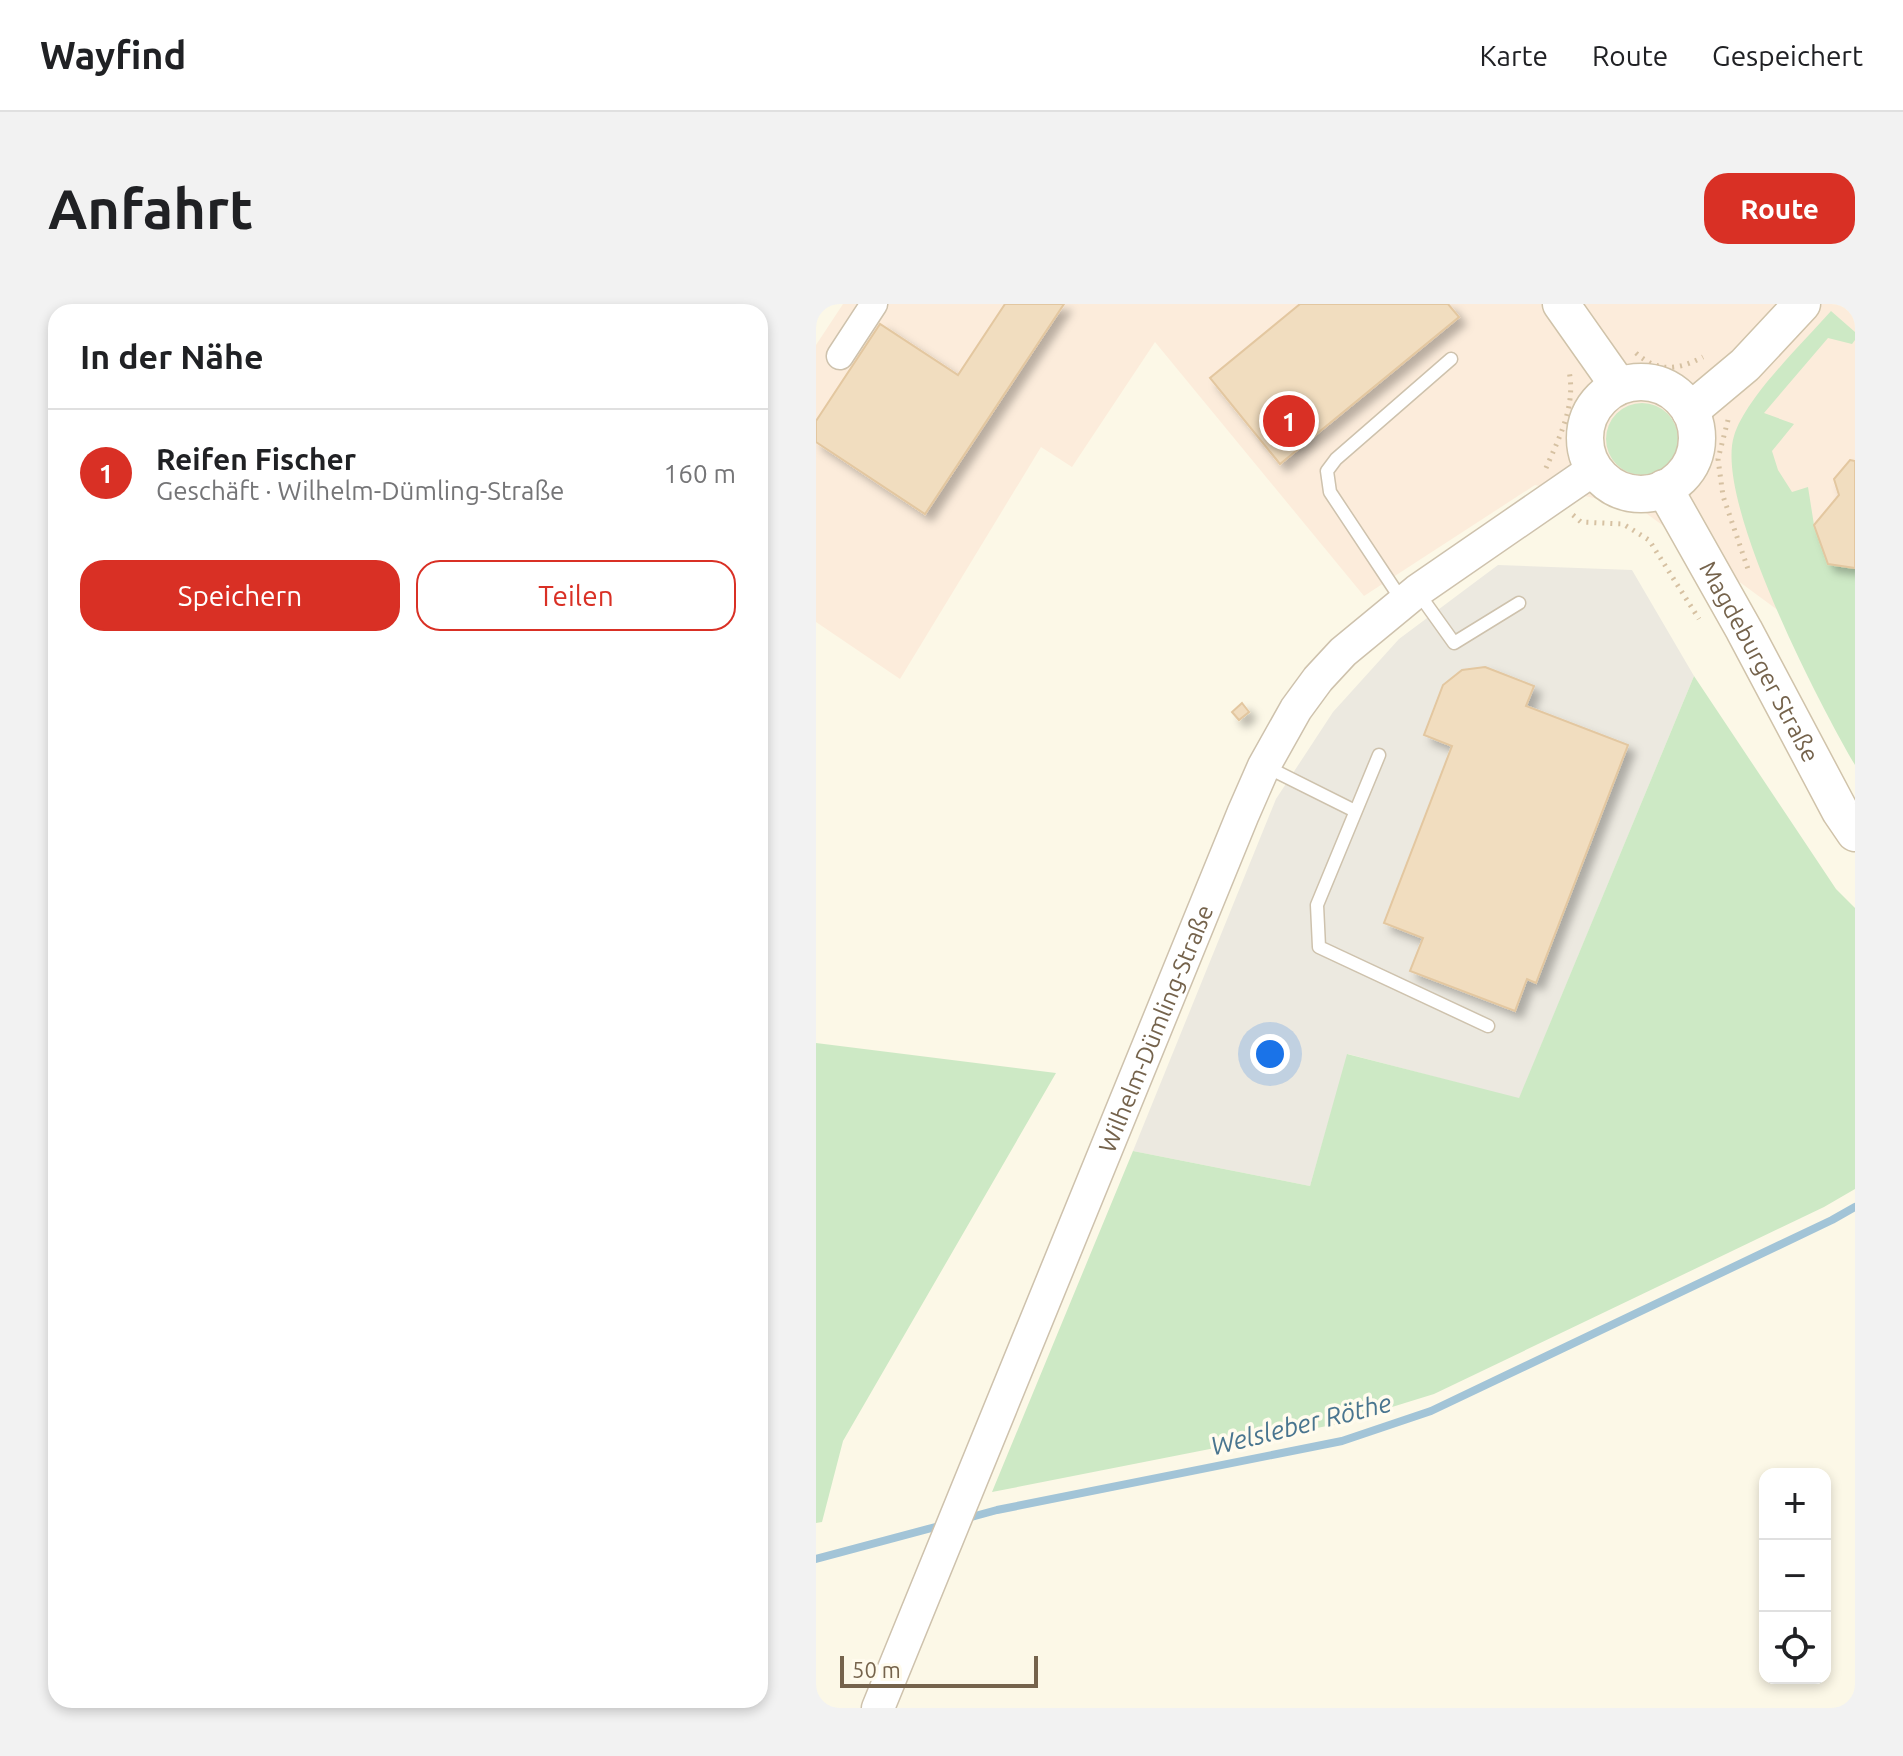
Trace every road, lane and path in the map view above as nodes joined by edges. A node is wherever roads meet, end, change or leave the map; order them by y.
1 (874, 304) edge
2 (1561, 304) edge
3 (1802, 304) edge
4 (1629, 346) dead end
5 (1710, 354) dead end
6 (840, 356) dead end
7 (1451, 359) dead end
8 (1699, 359) junction
9 (1568, 366) dead end
10 (1617, 387) junction
11 (1704, 400) junction
12 (1594, 469) junction
13 (1664, 488) junction
14 (1570, 512) dead end
15 (1532, 513) junction
16 (1649, 540) dead end
17 (1754, 586) dead end
18 (1410, 596) junction
19 (1519, 603) dead end
20 (1379, 755) dead end
21 (1264, 766) junction
22 (1355, 811) junction
23 (1855, 833) edge
24 (1488, 1026) dead end
25 (878, 1708) edge

1 - 6 street
2 - 10 main road
3 - 11 main road
4 - 8 path
5 - 8 path
7 - 18 lane
8 - 11 path
9 - 15 path
10 - 11 main road
10 - 12 main road
11 - 13 main road
11 - 17 path
12 - 13 main road
12 - 15 street, Wilhelm-Dümling-Straße
13 - 23 main road, Magdeburger Straße
14 - 16 path
15 - 18 street, Wilhelm-Dümling-Straße
18 - 19 lane
18 - 21 street, Wilhelm-Dümling-Straße
20 - 22 lane
21 - 22 lane
21 - 25 street, Wilhelm-Dümling-Straße
22 - 24 lane

